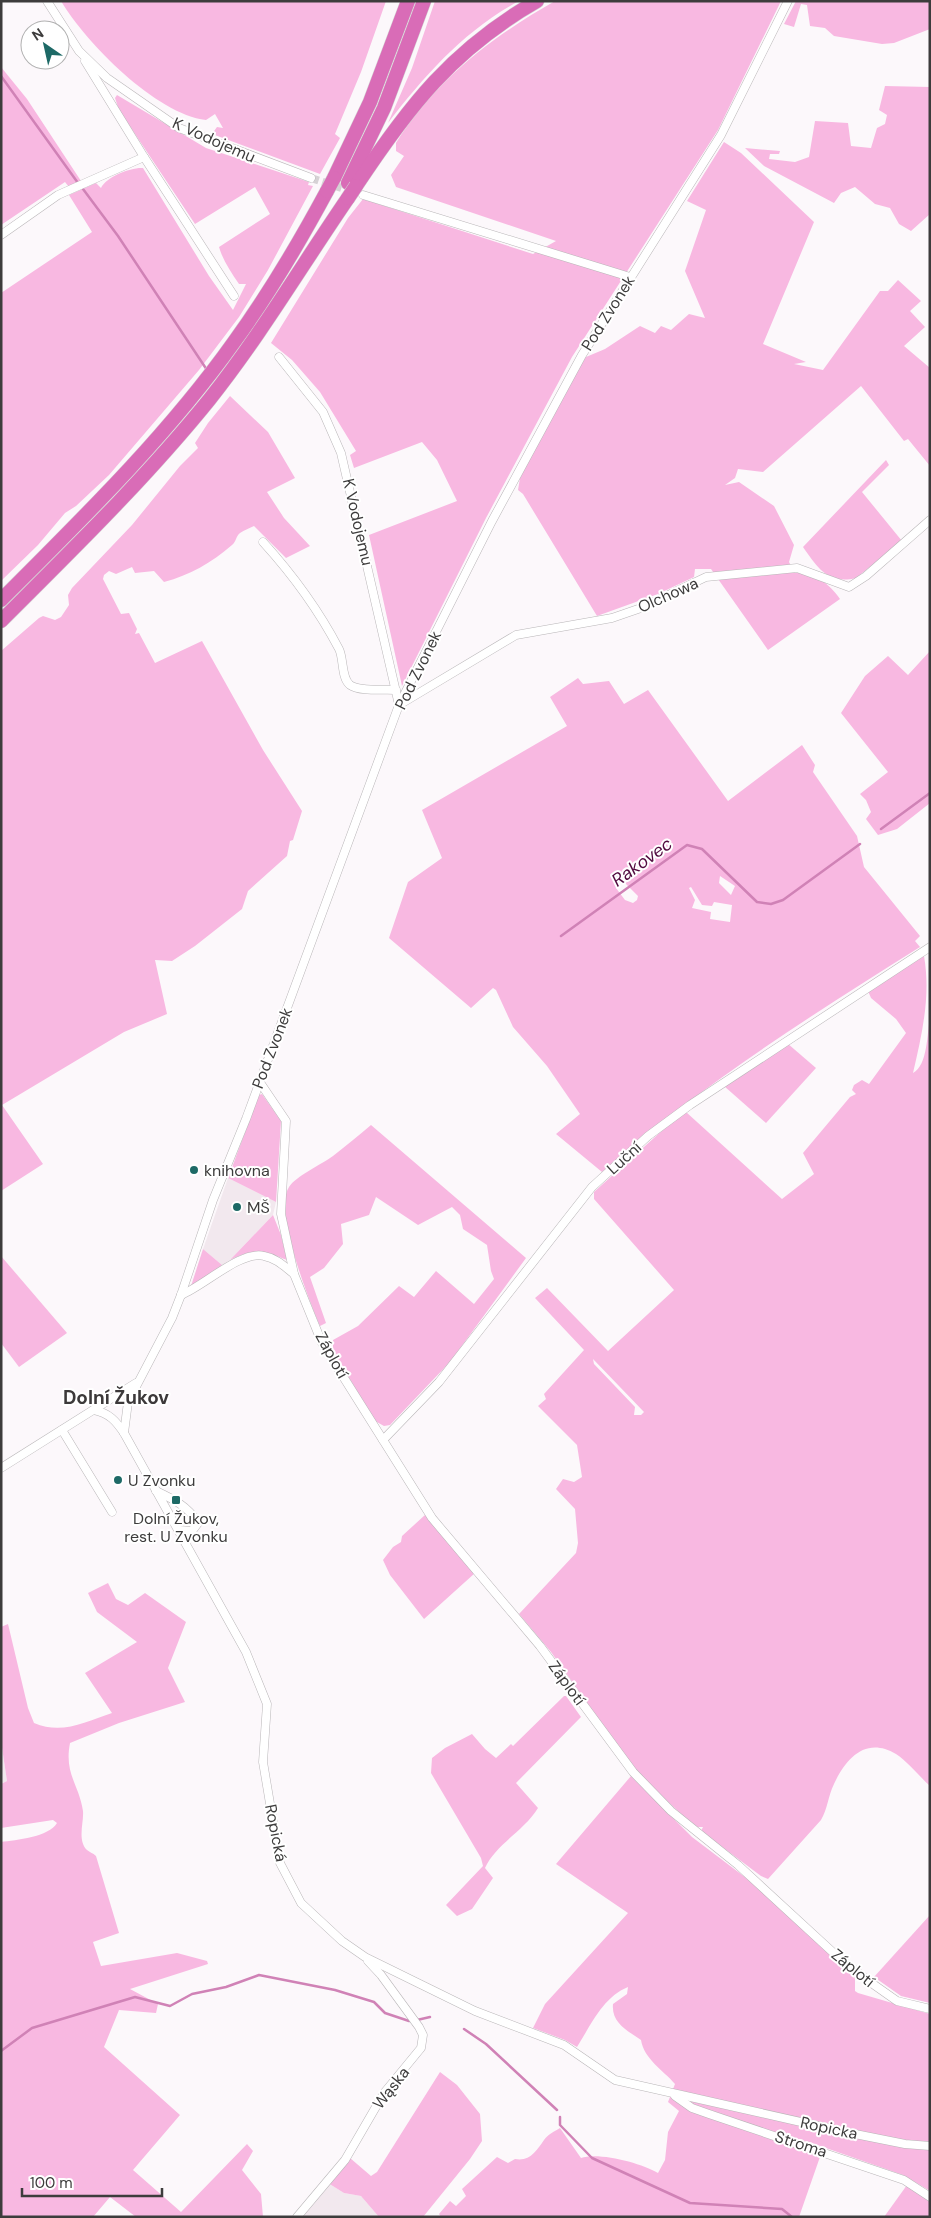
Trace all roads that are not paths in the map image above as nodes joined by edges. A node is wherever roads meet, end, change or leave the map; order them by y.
1 (47, 1) edge
2 (408, 1) edge
3 (424, 1) edge
4 (537, 1) edge
5 (788, 1) edge
6 (79, 51) junction
7 (144, 157) junction
8 (311, 178) tunnel mouth
9 (352, 191) junction
10 (1, 235) edge
11 (630, 277) junction
12 (234, 296) dead end
13 (279, 356) dead end
14 (930, 520) edge
15 (263, 542) dead end
16 (1, 600) edge
17 (1, 621) edge
18 (396, 690) junction
19 (399, 705) junction
20 (930, 948) edge
21 (259, 1081) junction
22 (294, 1274) junction
23 (181, 1295) junction
24 (138, 1382) junction
25 (94, 1410) junction
26 (62, 1430) junction
27 (124, 1433) junction
28 (382, 1440) junction
29 (2, 1465) edge
30 (156, 1491) junction
31 (112, 1512) dead end
32 (179, 1530) junction
33 (365, 1958) junction
34 (930, 2009) edge
35 (671, 2093) junction
36 (930, 2146) edge
37 (930, 2197) edge
38 (297, 2217) edge

1 - 6 street, K Vodojemu
2 - 16 highway
3 - 9 highway
4 - 9 highway
5 - 11 street, Pod Zvonek
6 - 7 street, K Vodojemu
6 - 8 street, K Vodojemu
7 - 10 street
7 - 12 street, K Vodojemu
9 - 11 street
9 - 17 highway
11 - 19 street, Pod Zvonek
13 - 18 street, K Vodojemu
14 - 19 street, Olchowa
15 - 18 street
18 - 19 street, K Vodojemu
19 - 21 street, Pod Zvonek
20 - 28 street, Luční
21 - 22 street, Záplotí
21 - 23 street, Pod Zvonek
22 - 23 street
22 - 28 street, Záplotí
23 - 24 street, Pod Zvonek
24 - 25 street, Pod Zvonek
24 - 27 street, Pod Zvonek
25 - 26 street, Pod Zvonek
25 - 27 street
26 - 29 street, Pod Zvonek
26 - 31 street
27 - 30 street, Ropická
28 - 34 street, Záplotí
30 - 32 street, Ropická
30 - 32 street
32 - 33 street, Ropická
33 - 35 street, Ropická
33 - 38 street, Wąska
35 - 36 street, Ropicka
35 - 37 street, Stroma

